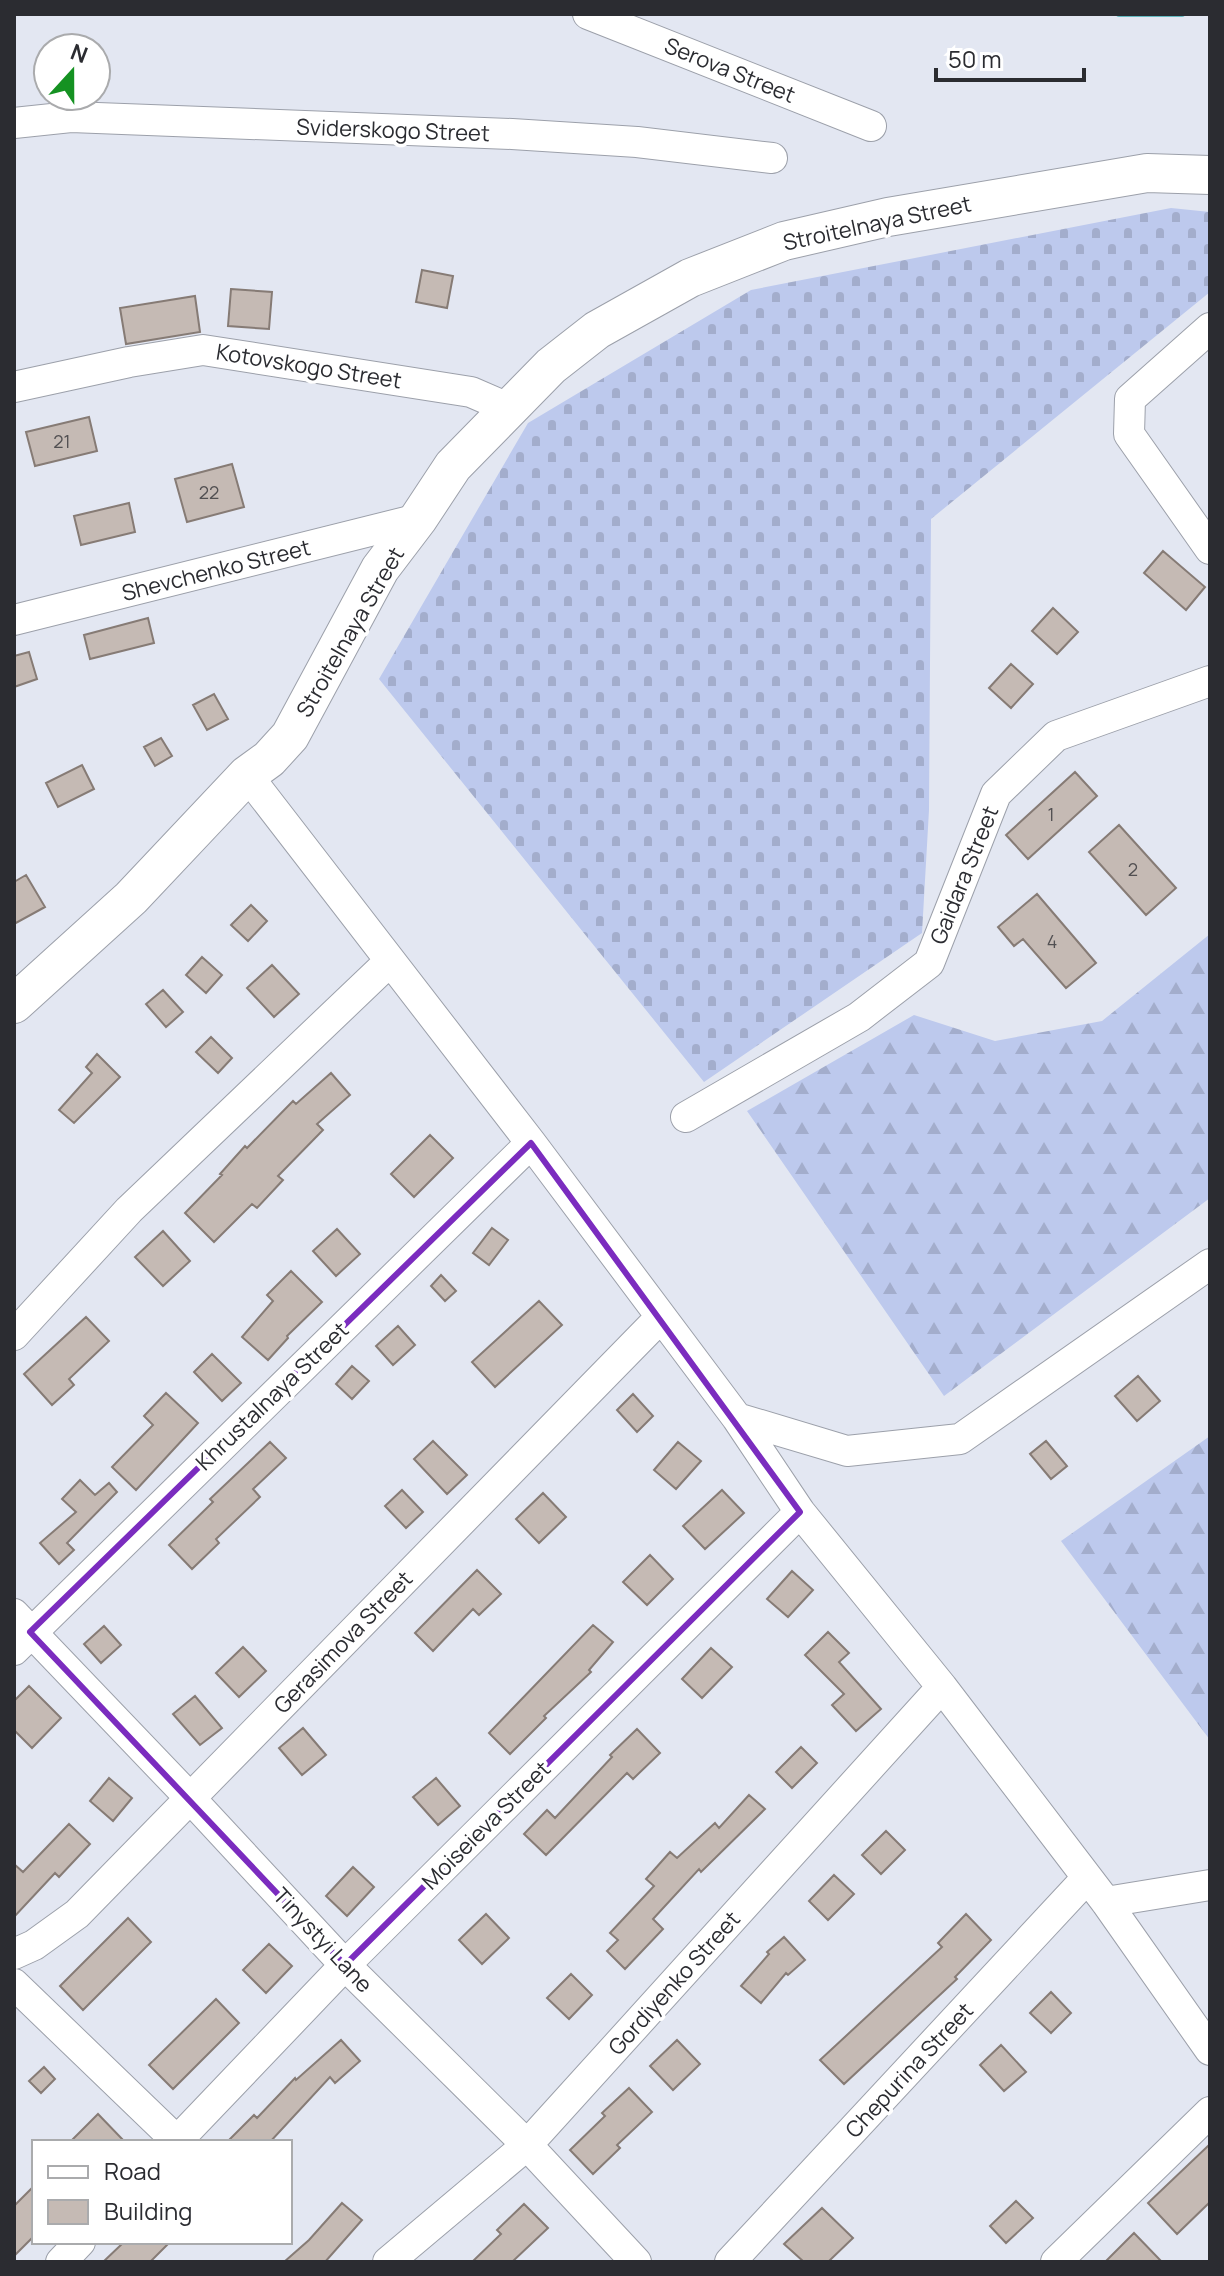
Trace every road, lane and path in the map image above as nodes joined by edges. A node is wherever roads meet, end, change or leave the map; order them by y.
1 (588, 14) edge
2 (14, 123) edge
3 (871, 126) dead end
4 (772, 158) dead end
5 (1210, 175) edge
6 (1210, 328) edge
7 (14, 387) edge
8 (508, 408) junction
9 (418, 519) junction
10 (1210, 549) edge
11 (14, 620) edge
12 (1210, 681) edge
13 (247, 775) junction
14 (389, 962) junction
15 (14, 1004) edge
16 (686, 1117) dead end
17 (531, 1143) junction
18 (1210, 1264) edge
19 (661, 1317) junction
20 (14, 1335) edge
21 (737, 1418) junction
22 (800, 1512) junction
23 (19, 1632) edge
24 (942, 1687) junction
25 (190, 1798) junction
26 (1087, 1878) junction
27 (1210, 1885) edge
28 (1106, 1902) junction
29 (14, 1954) edge
30 (345, 1965) junction
31 (14, 1984) edge
32 (1210, 2050) edge
33 (1210, 2112) edge
34 (174, 2140) edge
35 (178, 2140) edge
36 (527, 2145) junction
37 (78, 2244) edge
38 (61, 2262) edge
39 (388, 2262) edge
40 (636, 2262) edge
41 (730, 2262) edge
42 (1056, 2262) edge

1 - 3 street, Serova Street
2 - 4 street, Sviderskogo Street
5 - 8 main road, Stroitelnaya Street
6 - 10 street
7 - 8 street, Kotovskogo Street
8 - 9 main road, Stroitelnaya Street
9 - 11 street, Shevchenko Street
9 - 13 main road, Stroitelnaya Street
12 - 16 street, Gaidara Street
13 - 14 street
13 - 15 main road, Stroitelnaya Street
14 - 17 street
14 - 20 street
17 - 19 street
17 - 23 street, Khrustalnaya Street
18 - 21 street
19 - 21 street
19 - 25 street, Gerasimova Street
21 - 22 street
22 - 24 street
22 - 30 street, Moiseieva Street
23 - 25 street, Tinystyi Lane
24 - 26 street
24 - 36 street, Gordiyenko Street
25 - 29 street, Gerasimova Street
25 - 30 street, Tinystyi Lane
26 - 28 street
26 - 41 street, Chepurina Street
27 - 28 street
28 - 32 street
30 - 35 street, Moiseieva Street
30 - 36 street, Tinystyi Lane
31 - 34 street
33 - 42 street
36 - 39 street, Gordiyenko Street
36 - 40 street, Tinystyi Lane
37 - 38 street

